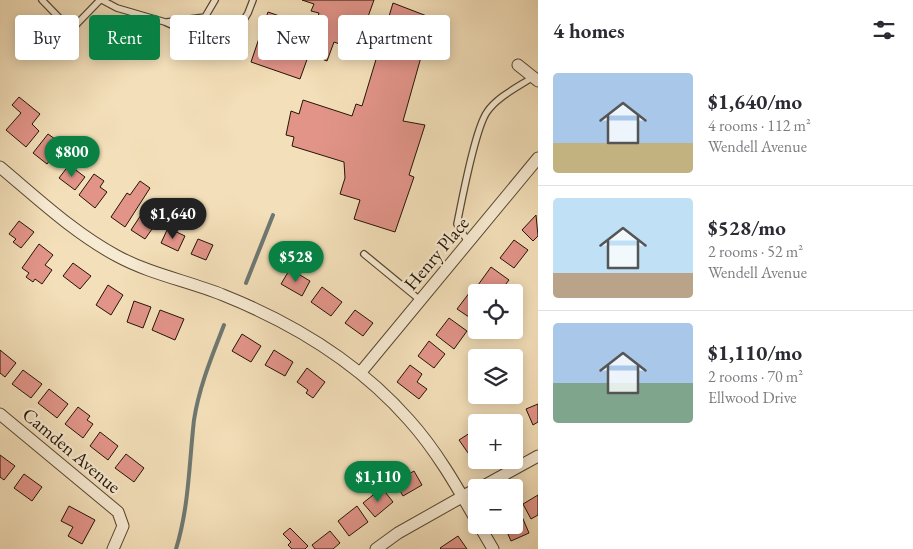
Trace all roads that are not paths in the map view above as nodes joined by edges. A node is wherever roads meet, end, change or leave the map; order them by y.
1 (42, 0) edge
2 (101, 0) edge
3 (215, 0) edge
4 (252, 0) edge
5 (165, 22) junction
6 (518, 65) dead end
7 (535, 79) edge
8 (538, 158) edge
9 (0, 167) edge
10 (468, 242) junction
11 (364, 254) dead end
12 (420, 300) junction
13 (360, 372) junction
14 (0, 414) edge
15 (538, 456) edge
16 (496, 479) edge
17 (468, 494) edge
18 (463, 497) junction
19 (468, 506) edge
20 (484, 534) edge
21 (113, 549) edge
22 (376, 549) edge
23 (493, 549) edge

1 - 2 lane
2 - 5 lane
3 - 5 lane
4 - 5 lane
6 - 7 street
7 - 10 lane
8 - 10 street, Henry Place
9 - 13 street
10 - 12 street, Henry Place
11 - 12 lane
12 - 13 street, Henry Place
13 - 18 street
14 - 21 street, Camden Avenue
15 - 16 street
17 - 18 street
18 - 19 street
18 - 22 street
20 - 23 street

